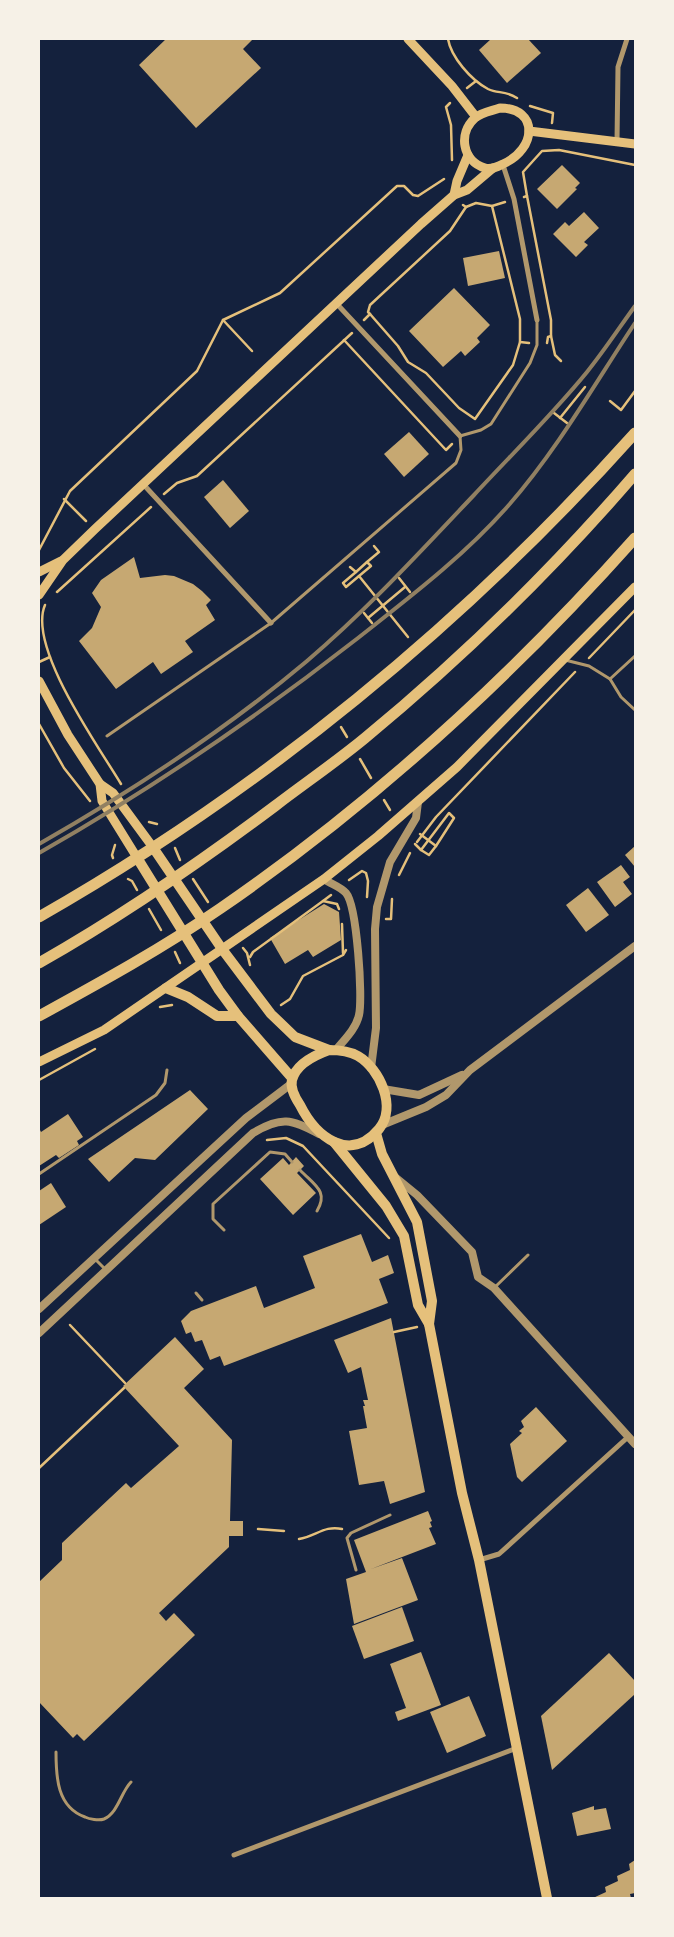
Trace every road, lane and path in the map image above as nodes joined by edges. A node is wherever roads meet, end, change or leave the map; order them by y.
1 (408, 39) edge
2 (448, 39) edge
3 (627, 39) edge
4 (446, 107) dead end
5 (476, 117) junction
6 (529, 131) junction
7 (551, 133) junction
8 (617, 141) junction
9 (635, 144) edge
10 (468, 155) junction
11 (502, 164) junction
12 (635, 165) edge
13 (451, 168) dead end
14 (493, 168) junction
15 (447, 175) dead end
16 (454, 195) junction
17 (527, 196) dead end
18 (492, 206) dead end
19 (336, 304) junction
20 (370, 314) junction
21 (223, 320) junction
22 (537, 320) joint
23 (358, 327) junction
24 (344, 340) junction
25 (520, 342) junction
26 (538, 344) junction
27 (252, 351) dead end
28 (561, 361) dead end
29 (585, 387) dead end
30 (635, 390) edge
31 (610, 401) dead end
32 (554, 413) dead end
33 (560, 418) junction
34 (475, 419) junction
35 (567, 423) dead end
36 (635, 433) edge
37 (460, 436) junction
38 (635, 474) edge
39 (143, 484) junction
40 (159, 500) junction
41 (635, 538) edge
42 (39, 550) edge
43 (379, 552) dead end
44 (63, 560) junction
45 (344, 560) junction
46 (367, 562) junction
47 (39, 572) edge
48 (356, 572) junction
49 (359, 576) junction
50 (398, 578) dead end
51 (405, 587) junction
52 (635, 587) edge
53 (410, 592) dead end
54 (55, 594) dead end
55 (39, 595) edge
56 (49, 600) dead end
57 (383, 605) junction
58 (635, 610) edge
59 (364, 613) dead end
60 (368, 618) junction
61 (271, 623) junction
62 (372, 623) dead end
63 (409, 636) dead end
64 (50, 656) junction
65 (635, 656) edge
66 (565, 660) junction
67 (39, 662) edge
68 (582, 664) junction
69 (610, 679) junction
70 (39, 681) edge
71 (635, 710) edge
72 (107, 736) dead end
73 (100, 784) junction
74 (123, 786) dead end
75 (418, 802) junction
76 (415, 844) junction
77 (152, 846) junction
78 (436, 846) dead end
79 (421, 850) junction
80 (429, 855) dead end
81 (136, 856) junction
82 (399, 876) dead end
83 (324, 879) junction
84 (394, 891) dead end
85 (341, 914) dead end
86 (39, 917) edge
87 (376, 918) junction
88 (342, 922) dead end
89 (635, 946) edge
90 (222, 949) junction
91 (249, 958) junction
92 (203, 962) junction
93 (39, 963) edge
94 (251, 967) dead end
95 (235, 968) junction
96 (166, 988) junction
97 (188, 997) junction
98 (277, 1000) dead end
99 (152, 1011) dead end
100 (39, 1016) edge
101 (238, 1016) junction
102 (99, 1046) dead end
103 (332, 1050) junction
104 (39, 1062) edge
105 (371, 1068) junction
106 (168, 1070) dead end
107 (470, 1070) junction
108 (39, 1080) edge
109 (292, 1081) junction
110 (383, 1089) junction
111 (379, 1129) junction
112 (322, 1136) junction
113 (266, 1140) dead end
114 (334, 1142) junction
115 (292, 1162) dead end
116 (300, 1170) dead end
117 (39, 1174) edge
118 (391, 1174) junction
119 (316, 1211) dead end
120 (224, 1230) dead end
121 (389, 1238) dead end
122 (528, 1256) dead end
123 (94, 1258) junction
124 (105, 1270) junction
125 (494, 1288) junction
126 (196, 1293) dead end
127 (202, 1300) dead end
128 (39, 1309) edge
129 (430, 1324) junction
130 (70, 1325) dead end
131 (414, 1327) dead end
132 (394, 1332) dead end
133 (39, 1333) edge
134 (126, 1383) dead end
135 (124, 1388) dead end
136 (628, 1437) junction
137 (635, 1444) edge
138 (39, 1468) edge
139 (390, 1515) dead end
140 (258, 1529) dead end
141 (342, 1529) dead end
142 (284, 1531) dead end
143 (299, 1539) dead end
144 (479, 1560) junction
145 (356, 1570) dead end
146 (516, 1748) junction
147 (56, 1752) dead end
148 (131, 1782) dead end
149 (234, 1855) dead end
150 (547, 1898) edge

1 - 5 main road
2 - 7 path
3 - 8 street
4 - 13 path
5 - 6 main road
5 - 10 main road
6 - 7 main road
6 - 11 main road
7 - 8 main road
8 - 9 main road
10 - 14 main road
10 - 16 main road
11 - 14 main road
11 - 22 street
12 - 17 path
14 - 16 main road
15 - 21 path
16 - 19 main road
16 - 20 path
18 - 25 path
19 - 23 street
19 - 39 main road
20 - 23 path
20 - 34 path
21 - 27 path
21 - 42 path
22 - 26 lane
23 - 24 path
23 - 37 street
24 - 37 path
24 - 40 path
25 - 26 path
25 - 34 path
26 - 28 path
26 - 37 lane
29 - 33 path
30 - 31 path
32 - 33 path
33 - 35 path
34 - 37 path
36 - 77 highway
37 - 45 lane
38 - 93 highway
39 - 40 street
39 - 44 main road
40 - 54 path
40 - 61 street
41 - 100 highway
43 - 46 path
44 - 47 main road
44 - 55 main road
45 - 48 path
45 - 61 lane
46 - 48 path
46 - 49 path
48 - 49 path
49 - 57 path
50 - 51 path
51 - 53 path
51 - 57 path
52 - 66 main road
56 - 64 path
57 - 60 path
57 - 63 path
58 - 68 path
59 - 60 path
60 - 62 path
61 - 72 lane
64 - 67 path
64 - 74 path
65 - 69 lane
66 - 68 lane
66 - 75 main road
68 - 69 lane
68 - 76 path
69 - 71 lane
70 - 73 main road
73 - 77 main road
73 - 81 main road
75 - 83 main road
75 - 87 street
76 - 79 path
76 - 82 path
77 - 81 highway
77 - 90 main road
78 - 79 path
79 - 80 path
81 - 86 highway
81 - 92 main road
83 - 90 main road
83 - 103 street
84 - 87 path
85 - 91 path
87 - 105 street
88 - 98 path
89 - 107 street
90 - 92 main road
90 - 95 main road
91 - 94 path
91 - 95 path
92 - 96 main road
92 - 101 main road
95 - 103 main road
96 - 97 main road
96 - 104 main road
97 - 99 path
97 - 101 main road
101 - 109 main road
102 - 108 path
103 - 105 main road
103 - 109 main road
105 - 110 main road
106 - 117 lane
107 - 110 street
107 - 111 street
109 - 112 main road
109 - 123 street
110 - 111 main road
111 - 114 main road
111 - 118 main road
112 - 114 main road
112 - 124 street
113 - 121 path
114 - 129 main road
115 - 120 lane
116 - 119 lane
118 - 125 street
118 - 129 main road
122 - 125 lane
123 - 124 lane
123 - 128 street
124 - 133 street
125 - 136 street
126 - 127 lane
129 - 144 main road
130 - 134 path
131 - 132 path
135 - 138 path
136 - 137 street
136 - 144 street
139 - 145 lane
140 - 142 path
141 - 143 path
144 - 146 main road
146 - 149 street
146 - 150 main road
147 - 148 lane

